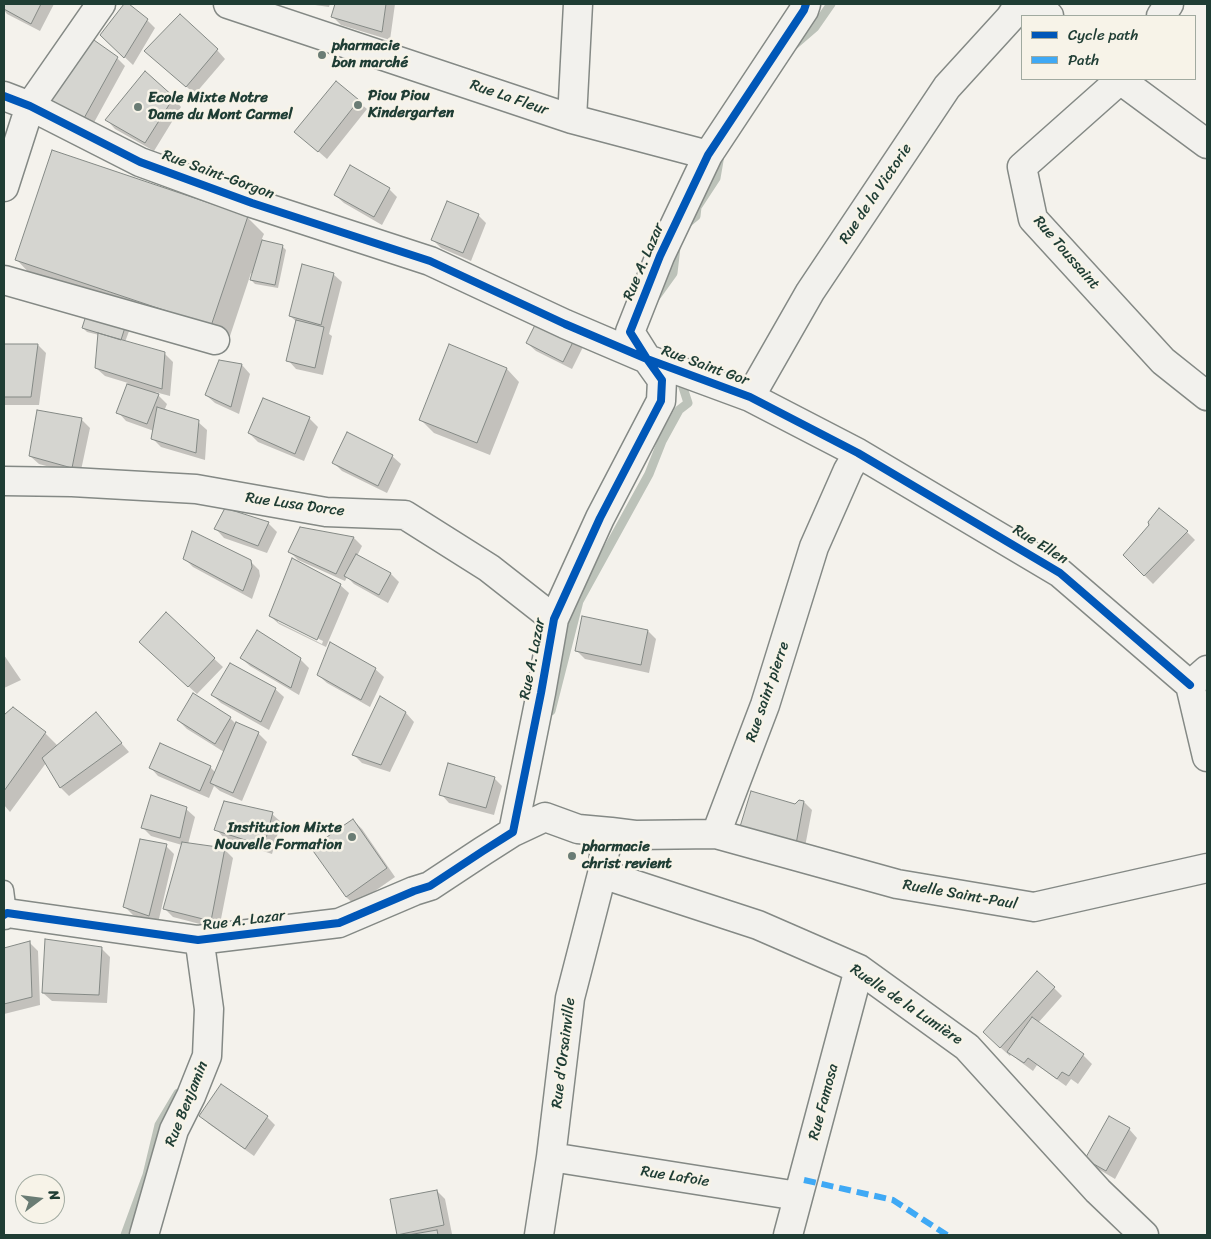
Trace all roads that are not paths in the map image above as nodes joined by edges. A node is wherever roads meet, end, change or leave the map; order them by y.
1 (101, 4) edge
2 (228, 4) edge
3 (578, 4) edge
4 (806, 4) edge
5 (1019, 4) edge
6 (1035, 4) edge
7 (1169, 4) edge
8 (1048, 15) edge
9 (1162, 15) edge
10 (1119, 80) edge
11 (1121, 80) edge
12 (4, 96) edge
13 (30, 106) junction
14 (572, 120) junction
15 (1207, 144) edge
16 (708, 155) junction
17 (4, 187) edge
18 (430, 261) joint
19 (4, 280) edge
20 (216, 340) dead end
21 (647, 359) junction
22 (1207, 396) edge
23 (750, 397) junction
24 (858, 453) junction
25 (4, 481) edge
26 (554, 619) junction
27 (1199, 677) edge
28 (1207, 757) edge
29 (513, 832) junction
30 (611, 832) junction
31 (716, 834) junction
32 (1207, 868) edge
33 (602, 874) junction
34 (5, 906) edge
35 (198, 940) junction
36 (858, 969) junction
37 (551, 1157) junction
38 (798, 1196) junction
39 (144, 1235) edge
40 (539, 1235) edge
41 (788, 1235) edge
42 (1144, 1235) edge

1 - 13 street
2 - 14 street, Rue La Fleur
3 - 14 street
4 - 16 street, Rue A. Lazar
5 - 23 street, Rue de la Victorie
6 - 8 street
7 - 9 street
10 - 22 street, Rue Toussaint
11 - 15 street
12 - 13 street, Rue Saint-Gorgon
13 - 17 street
13 - 18 street, Rue Saint-Gorgon
14 - 16 street, Rue La Fleur
16 - 21 street, Rue A. Lazar
18 - 21 street, Rue Saint Gor
19 - 20 street
21 - 23 street, Rue Saint Gor
21 - 26 street, Rue A. Lazar
23 - 24 street, Rue Saint Gor
24 - 27 street, Rue Ellen
24 - 31 street, Rue saint pierre
25 - 26 street, Rue Lusa Dorce
26 - 29 street, Rue A. Lazar
27 - 28 street
29 - 30 street
29 - 35 street, Rue A. Lazar
30 - 31 street
30 - 33 street, Rue d'Orsainville
31 - 32 street, Ruelle Saint-Paul
33 - 36 street, Ruelle de la Lumière
33 - 37 street, Rue d'Orsainville
34 - 35 street, Rue A. Lazar
35 - 39 street, Rue Benjamin
36 - 38 street, Rue Famosa
36 - 42 street, Ruelle de la Lumière
37 - 38 street, Rue Lafoie
37 - 40 street, Rue d'Orsainville
38 - 41 street, Rue Famosa

